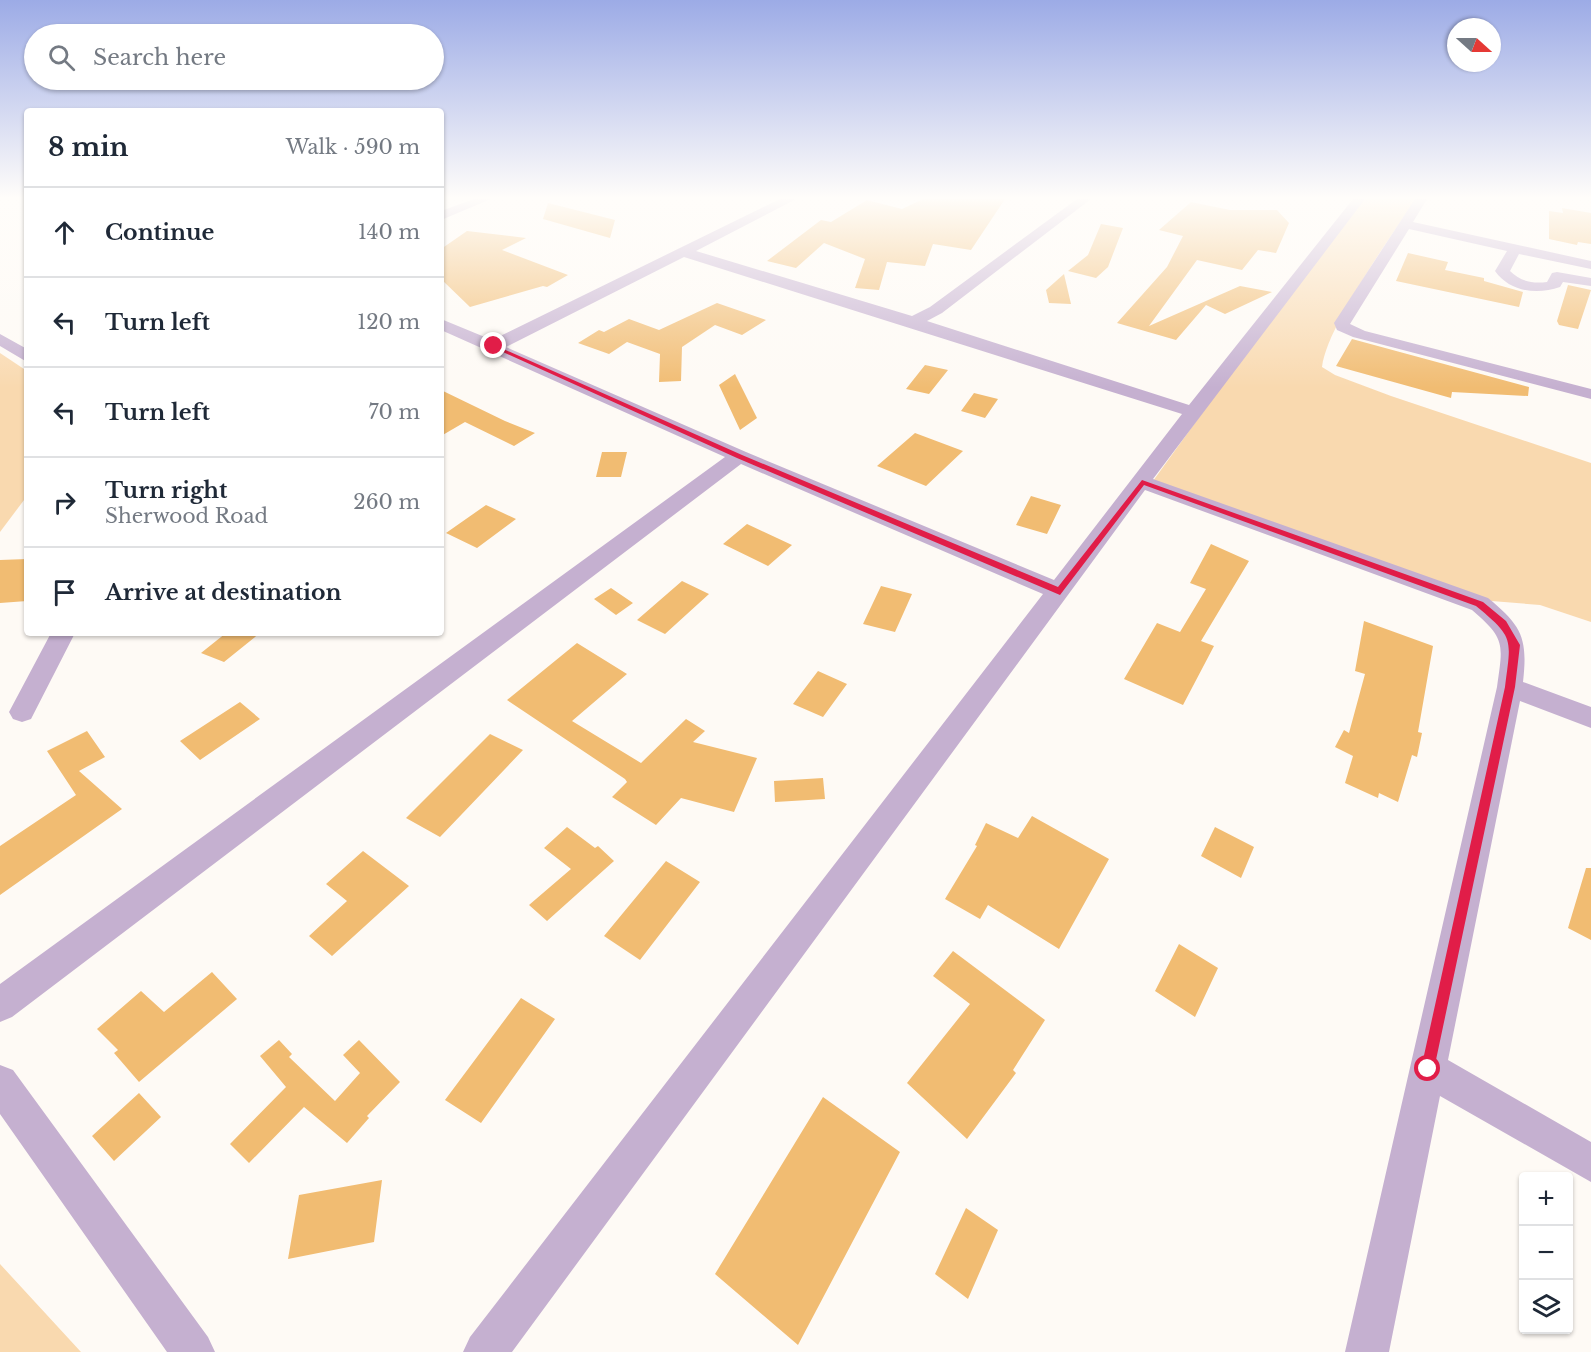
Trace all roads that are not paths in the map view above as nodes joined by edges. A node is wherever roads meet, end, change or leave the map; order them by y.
1 (663, 262) edge
2 (716, 262) edge
3 (1000, 262) edge
4 (1310, 262) edge
5 (1380, 262) edge
6 (1507, 262) edge
7 (1543, 262) edge
8 (1572, 262) edge
9 (1591, 265) edge
10 (1591, 276) edge
11 (1591, 282) edge
12 (913, 322) junction
13 (444, 325) edge
14 (0, 339) edge
15 (494, 346) junction
16 (24, 355) edge
17 (1591, 394) edge
18 (1193, 412) junction
19 (739, 456) junction
20 (1142, 482) junction
21 (1060, 592) junction
22 (61, 636) edge
23 (1510, 687) junction
24 (22, 712) dead end
25 (1591, 718) edge
26 (0, 1005) edge
27 (1428, 1069) junction
28 (0, 1083) edge
29 (1591, 1163) edge
30 (193, 1352) edge
31 (485, 1352) edge
32 (1367, 1352) edge

1 - 15 street
2 - 12 street
3 - 12 street
4 - 18 street
5 - 17 street
6 - 11 street
7 - 10 street
8 - 9 street
12 - 18 street
13 - 15 street
14 - 16 street
15 - 19 street
18 - 20 street
19 - 21 street
19 - 26 street
20 - 21 street
20 - 23 street
21 - 31 street
22 - 24 street
23 - 25 street
23 - 27 street
27 - 29 street
27 - 32 street
28 - 30 street

